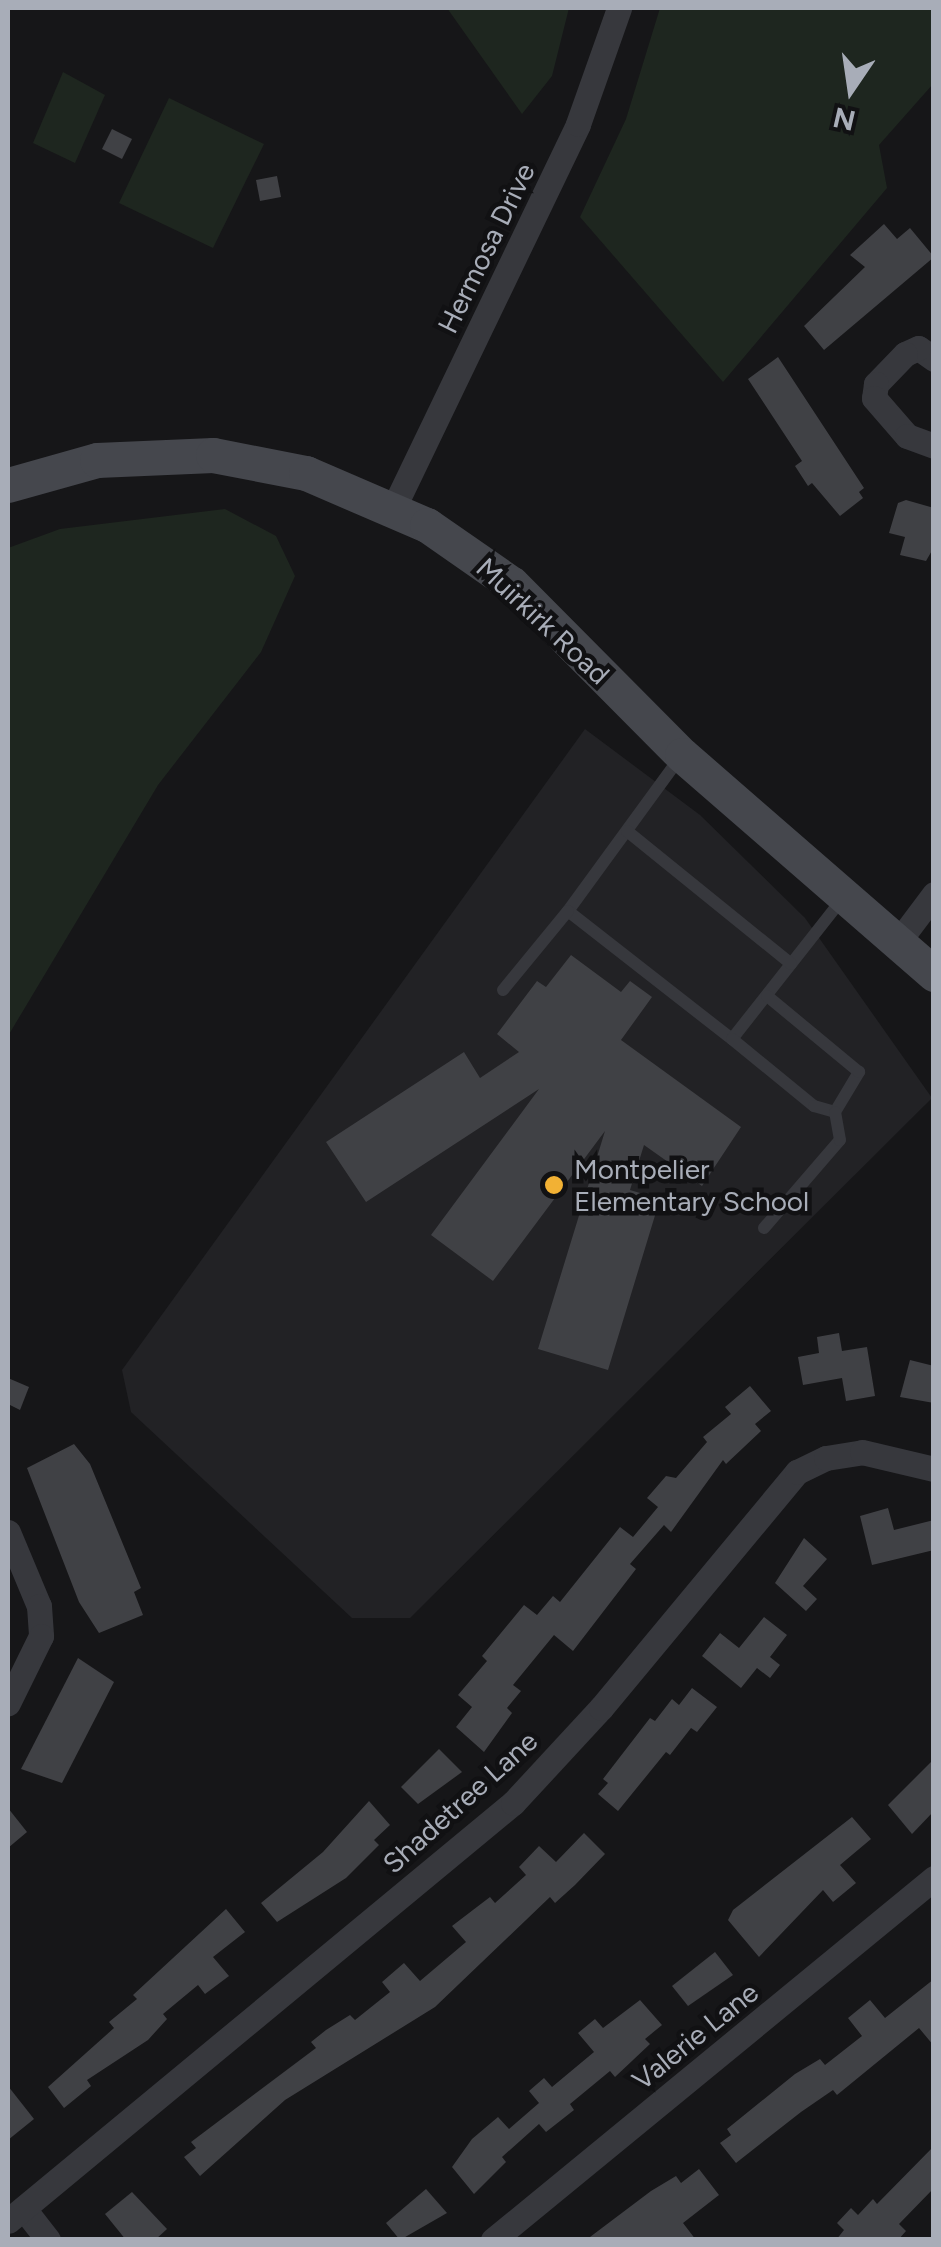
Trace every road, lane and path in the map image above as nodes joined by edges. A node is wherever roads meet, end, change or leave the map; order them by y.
1 (619, 8) edge
2 (934, 359) edge
3 (934, 446) edge
4 (8, 485) edge
5 (393, 509) junction
6 (682, 755) junction
7 (626, 831) junction
8 (934, 894) edge
9 (842, 899) junction
10 (568, 911) junction
11 (895, 946) junction
12 (791, 964) junction
13 (934, 974) edge
14 (502, 990) dead end
15 (767, 996) junction
16 (732, 1039) junction
17 (834, 1112) junction
18 (764, 1228) dead end
19 (934, 1469) edge
20 (8, 1532) edge
21 (8, 1703) edge
22 (934, 1878) edge
23 (16, 2215) edge
24 (48, 2240) edge
25 (493, 2240) edge

1 - 5 street, Hermosa Drive
2 - 3 street
4 - 5 main road, Muirkirk Road
5 - 6 main road, Muirkirk Road
6 - 7 lane
6 - 9 main road, Muirkirk Road
7 - 10 lane
7 - 12 lane
8 - 11 street
9 - 11 main road, Muirkirk Road
9 - 12 lane
10 - 14 lane
10 - 16 lane
11 - 13 main road, Muirkirk Road
12 - 15 lane
15 - 16 lane
15 - 17 lane
16 - 17 lane
17 - 18 lane
19 - 23 street, Shadetree Lane
20 - 21 street
22 - 25 street, Valerie Lane
23 - 24 street

